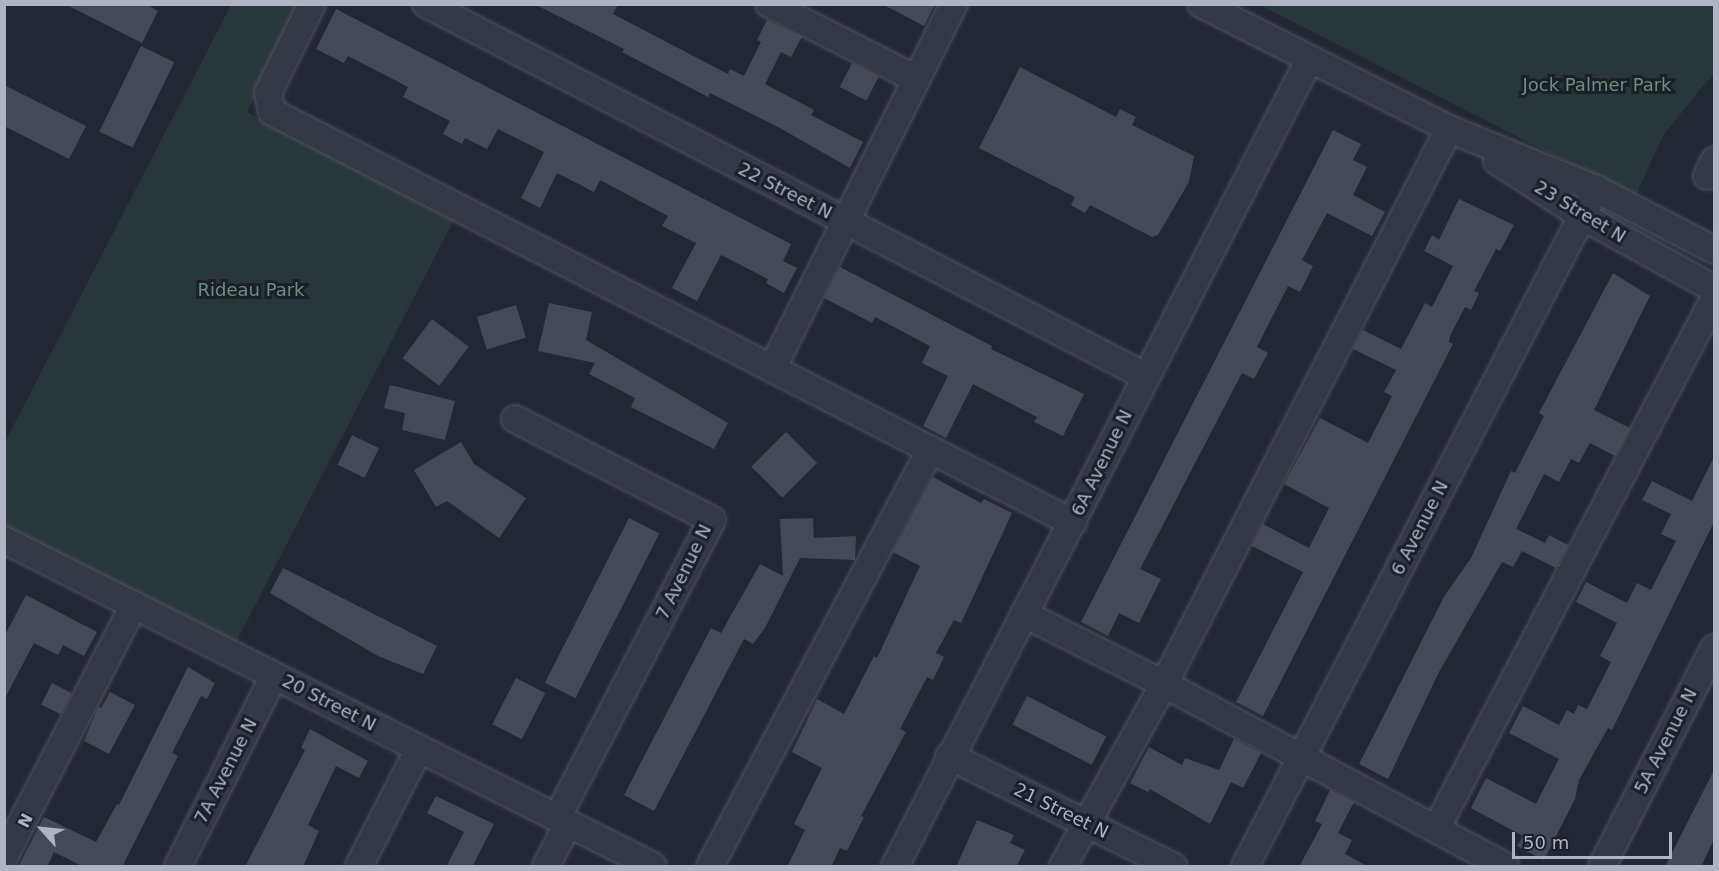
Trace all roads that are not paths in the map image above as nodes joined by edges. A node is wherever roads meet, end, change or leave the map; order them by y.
1 (312, 4) edge
2 (426, 4) edge
3 (769, 4) edge
4 (954, 4) edge
5 (1201, 4) edge
6 (1309, 60) junction
7 (916, 79) junction
8 (1449, 129) junction
9 (1596, 189) junction
10 (1582, 216) junction
11 (845, 222) junction
12 (1714, 249) edge
13 (1714, 289) edge
14 (1714, 299) edge
15 (772, 369) junction
16 (1145, 376) junction
17 (515, 419) dead end
18 (930, 450) junction
19 (1073, 523) junction
20 (4, 540) edge
21 (134, 605) junction
22 (1024, 614) junction
23 (1714, 648) edge
24 (274, 676) junction
25 (1164, 684) junction
26 (419, 749) junction
27 (949, 756) junction
28 (1301, 757) junction
29 (562, 821) junction
30 (1084, 822) junction
31 (1436, 829) junction
32 (4, 857) edge
33 (178, 867) edge
34 (359, 867) edge
35 (546, 867) edge
36 (653, 867) edge
37 (710, 867) edge
38 (895, 867) edge
39 (1063, 867) edge
40 (1173, 867) edge
41 (1245, 867) edge
42 (1505, 867) edge
43 (1602, 867) edge

1 - 15 street
2 - 11 street, 22 Street N
3 - 7 street
4 - 7 street
5 - 6 street, 23 Street N
6 - 8 street, 23 Street N
6 - 16 street, 6A Avenue N
7 - 11 street
8 - 9 street, 23 Street N
8 - 10 street, 23 Street N
8 - 25 street
9 - 10 street, 6 Avenue N
9 - 12 street, 23 Street N
10 - 13 street, 23 Street N
10 - 28 street, 6 Avenue N
11 - 15 street
11 - 16 street, 22 Street N
14 - 31 street
15 - 18 street
16 - 19 street, 6A Avenue N
17 - 29 street, 7 Avenue N
18 - 19 street
18 - 37 street
19 - 22 street, 6A Avenue N
20 - 21 street, 20 Street N
21 - 24 street, 20 Street N
21 - 32 street
22 - 25 street
22 - 27 street, 6A Avenue N
23 - 43 street, 5A Avenue N
24 - 26 street, 20 Street N
24 - 33 street, 7A Avenue N
25 - 28 street
25 - 30 street
26 - 29 street, 20 Street N
26 - 34 street
27 - 30 street, 21 Street N
27 - 38 street, 6A Avenue N
28 - 31 street
28 - 41 street, 6 Avenue N
29 - 35 street, 7 Avenue N
29 - 36 street, 20 Street N
30 - 39 street
30 - 40 street, 21 Street N
31 - 42 street

